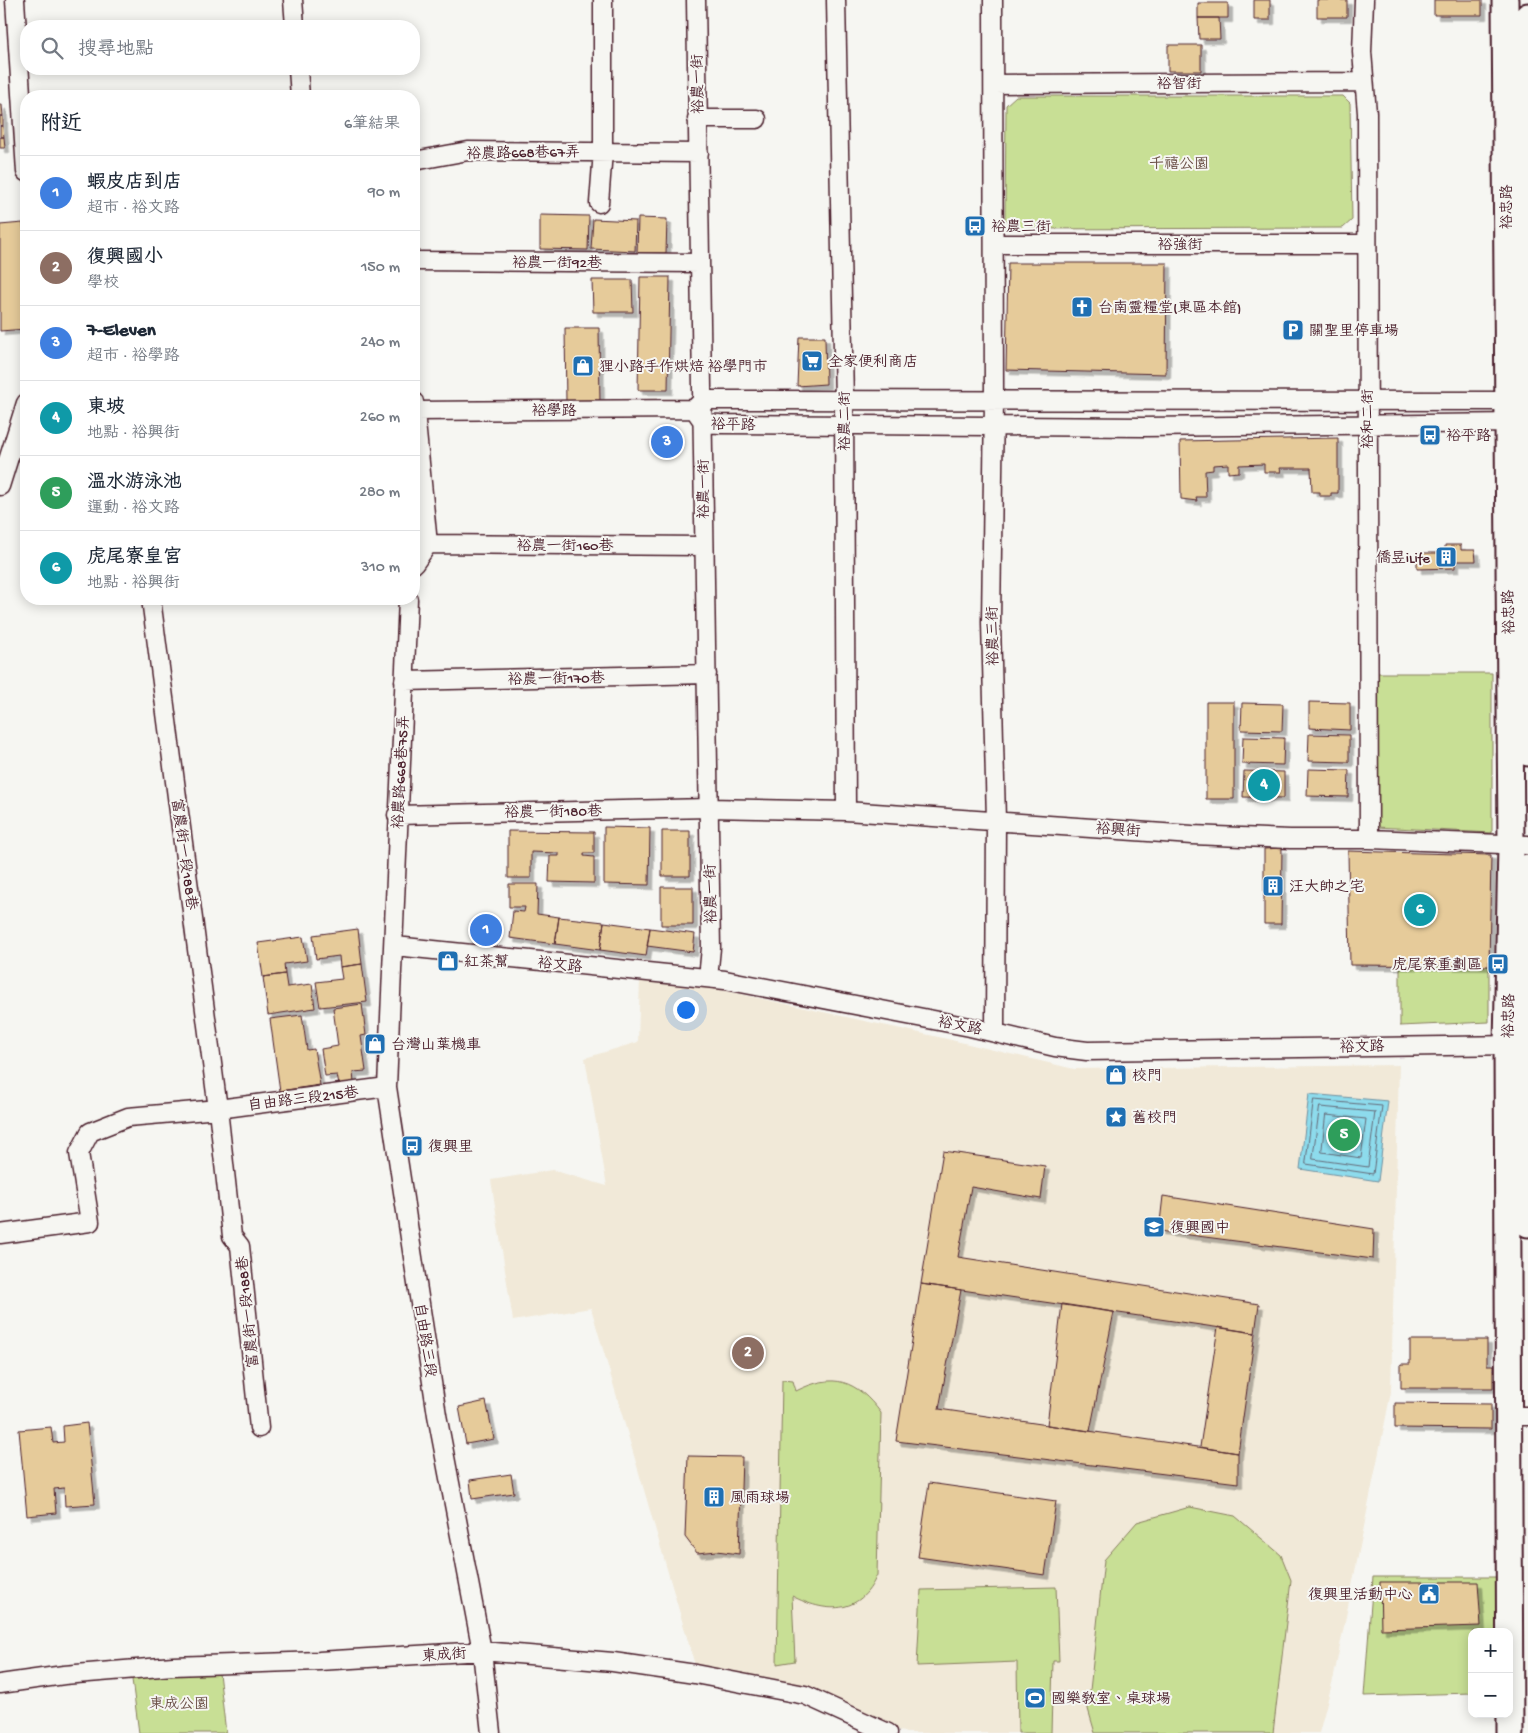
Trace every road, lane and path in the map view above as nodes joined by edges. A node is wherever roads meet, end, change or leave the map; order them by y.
1 (16, 0) edge
2 (293, 0) edge
3 (603, 0) edge
4 (696, 0) edge
5 (836, 0) edge
6 (993, 0) edge
7 (1364, 0) edge
8 (1505, 0) edge
9 (1528, 16) edge
10 (295, 20) edge
11 (20, 69) edge
12 (20, 75) edge
13 (298, 75) edge
14 (1364, 82) junction
15 (994, 84) junction
16 (21, 90) edge
17 (300, 90) edge
18 (697, 119) junction
19 (757, 119) dead end
20 (602, 152) junction
21 (699, 153) junction
22 (420, 160) edge
23 (599, 203) dead end
24 (995, 244) junction
25 (1366, 244) junction
26 (420, 261) edge
27 (700, 263) junction
28 (844, 401) junction
29 (994, 401) junction
30 (1366, 401) junction
31 (699, 404) junction
32 (420, 408) edge
33 (1521, 412) edge
34 (704, 423) junction
35 (844, 424) junction
36 (1366, 424) junction
37 (20, 425) edge
38 (994, 425) junction
39 (12, 455) edge
40 (420, 466) edge
41 (0, 486) edge
42 (428, 544) junction
43 (703, 546) junction
44 (420, 555) edge
45 (152, 605) edge
46 (408, 605) edge
47 (707, 674) junction
48 (404, 681) junction
49 (1528, 753) edge
50 (709, 808) junction
51 (846, 812) junction
52 (397, 815) junction
53 (996, 820) junction
54 (1370, 839) junction
55 (1519, 845) edge
56 (1528, 867) edge
57 (395, 946) junction
58 (708, 978) junction
59 (995, 1032) junction
60 (1521, 1045) edge
61 (387, 1087) junction
62 (218, 1109) junction
63 (1528, 1224) edge
64 (0, 1234) edge
65 (1519, 1416) edge
66 (259, 1428) dead end
67 (482, 1651) junction
68 (0, 1684) edge
69 (883, 1731) edge
70 (491, 1733) edge
71 (1510, 1733) edge

1 - 11 street
2 - 10 street
3 - 20 street
4 - 18 street, 裕農一街
5 - 28 street, 裕農二街
6 - 15 street, 裕農三街
7 - 14 street, 裕和二街
8 - 33 street, 裕忠路
9 - 33 street, 裕忠路
12 - 16 street
13 - 17 street
14 - 15 street, 裕智街
14 - 25 street, 裕和二街
15 - 24 street, 裕農三街
18 - 19 street
18 - 21 street, 裕農一街
20 - 21 street, 裕農路668巷67弄
20 - 22 street, 裕農路668巷67弄
20 - 23 street
21 - 27 street, 裕農一街
24 - 25 street, 裕強街
24 - 29 street, 裕農三街
25 - 30 street, 裕和二街
26 - 27 street, 裕農一街92巷
27 - 31 street, 裕農一街
28 - 29 street, 裕平路
28 - 31 street, 裕平路
28 - 35 street, 裕農二街
29 - 30 street, 裕平路
29 - 38 street, 裕農三街
30 - 33 street, 裕平路
30 - 36 street, 裕和二街
31 - 32 street, 裕學路
31 - 34 street, 裕平路
33 - 36 street, 裕平路
33 - 49 street, 裕忠路
33 - 55 street, 裕忠路
34 - 35 street, 裕平路
34 - 43 street, 裕農一街
35 - 38 street, 裕平路
35 - 51 street, 裕農二街
36 - 38 street, 裕平路
36 - 54 street, 裕和二街
37 - 39 street
38 - 53 street, 裕農三街
39 - 41 street
40 - 42 street
42 - 43 street, 裕農一街160巷
42 - 44 street
43 - 47 street, 裕農一街
45 - 62 street, 富農街一段188巷
46 - 48 street, 裕農路668巷75弄
47 - 48 street, 裕農一街170巷
47 - 50 street, 裕農一街
48 - 52 street, 裕農路668巷75弄
50 - 51 street, 裕興街
50 - 52 street, 裕農一街180巷
50 - 58 street, 裕農一街
51 - 53 street, 裕興街
52 - 57 street, 裕農路668巷75弄
53 - 54 street, 裕興街
53 - 59 street, 裕農三街
54 - 55 street, 裕興街
55 - 60 street, 裕忠路
56 - 60 street, 裕忠路
57 - 58 street, 裕文路
57 - 61 street, 自由路三段
58 - 59 street, 裕文路
59 - 60 street, 裕文路
60 - 63 street, 裕忠路
60 - 65 street, 裕忠路
61 - 62 street, 自由路三段215巷
61 - 67 street, 自由路三段
62 - 64 street
62 - 66 street, 富農街一段188巷
65 - 71 street, 裕忠路
67 - 68 street, 東成街
67 - 69 street, 東成街
67 - 70 street, 自由路三段

